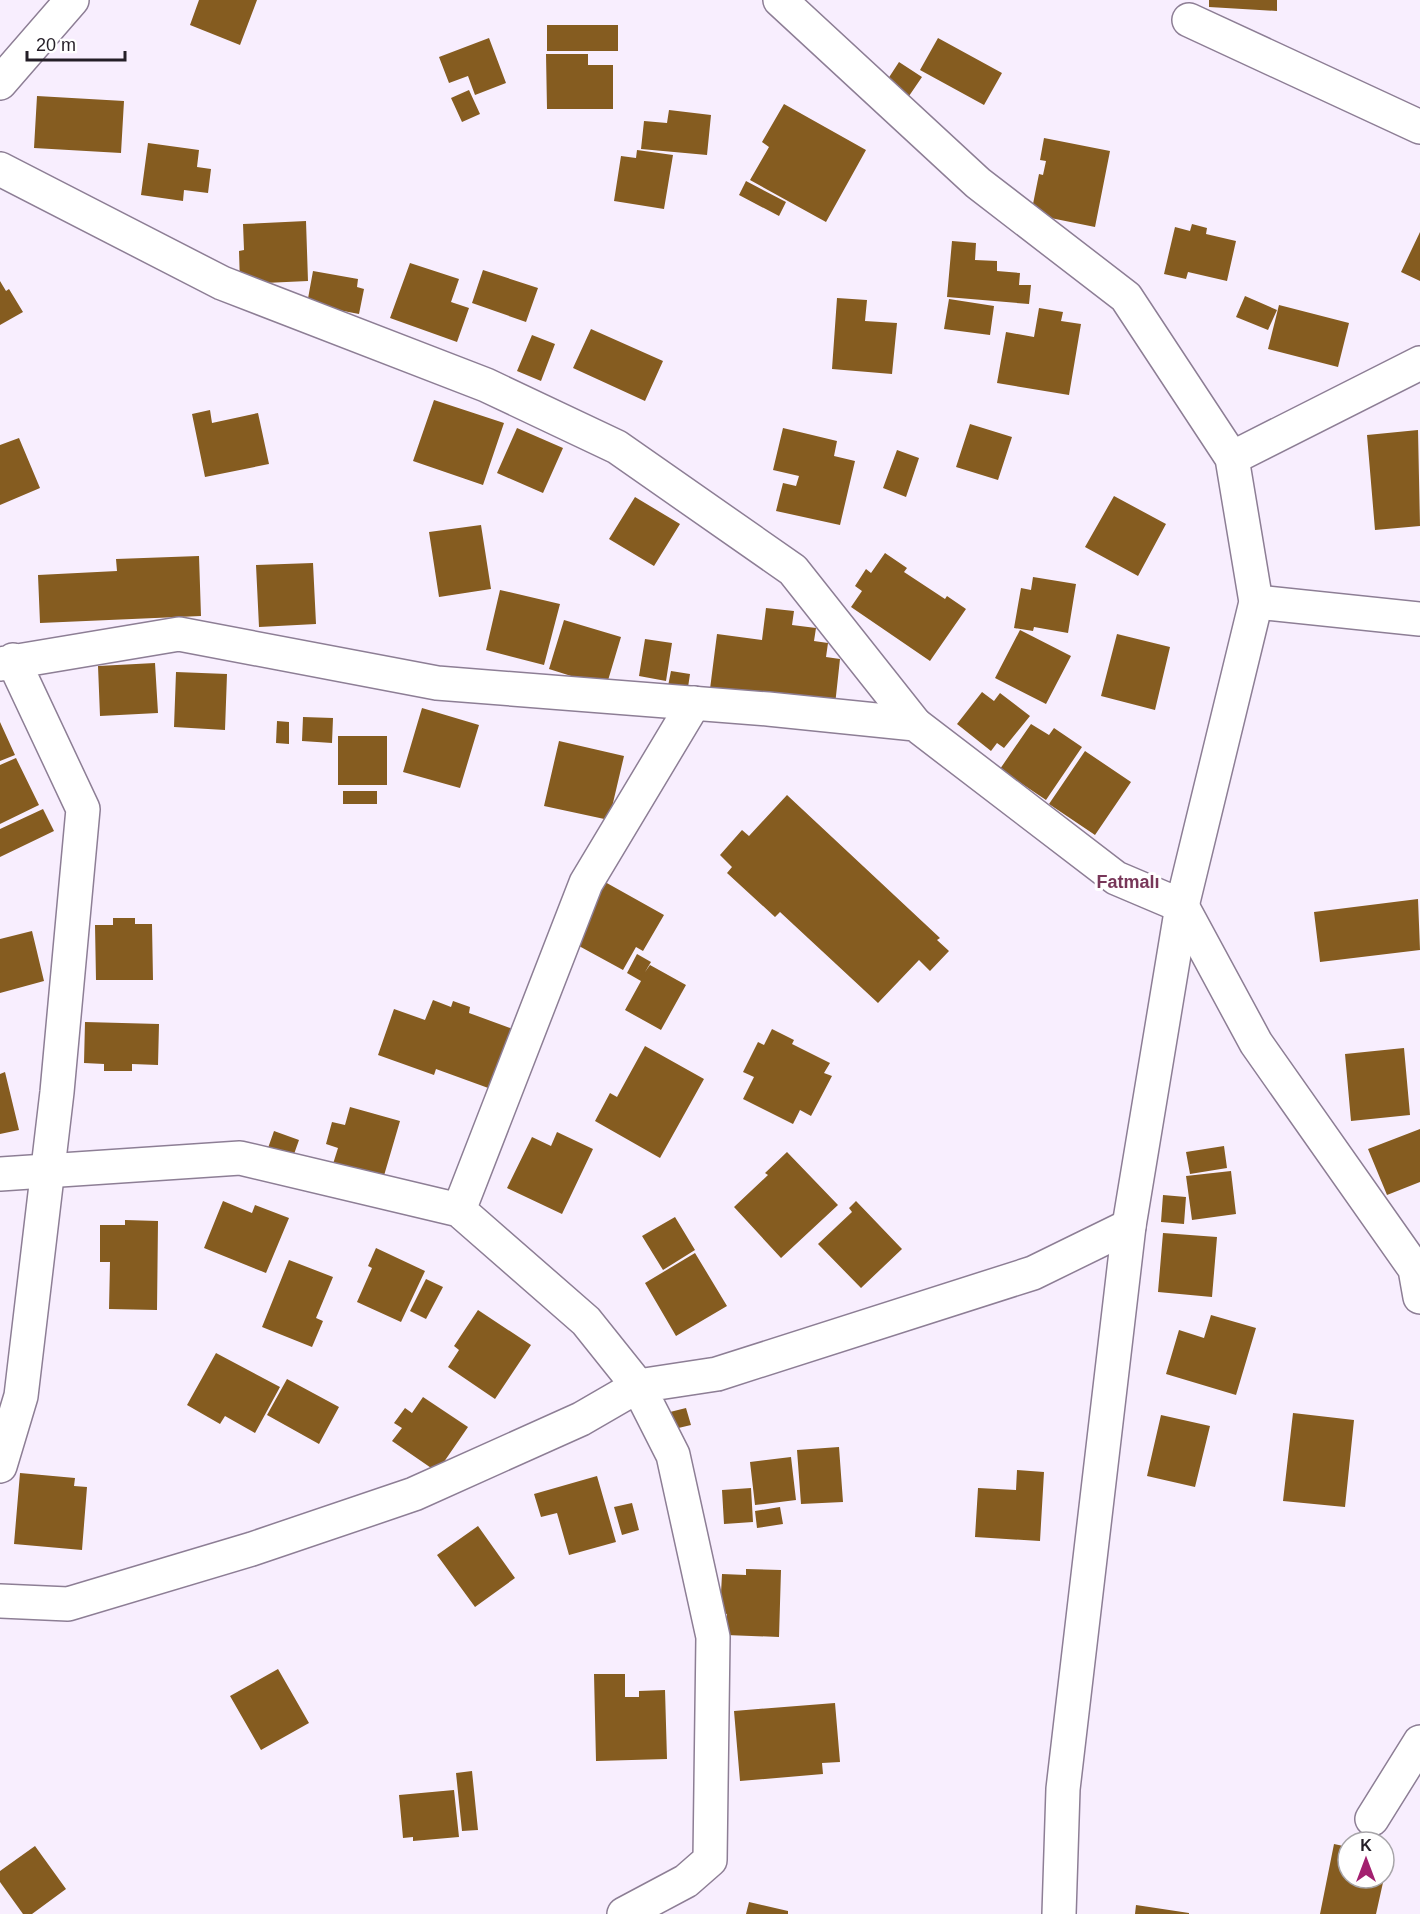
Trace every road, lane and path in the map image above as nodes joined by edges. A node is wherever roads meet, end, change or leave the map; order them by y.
1 (72, 0) edge
2 (780, 0) edge
3 (1189, 20) dead end
4 (0, 83) edge
5 (1420, 127) edge
6 (0, 169) edge
7 (1420, 363) edge
8 (1232, 458) junction
9 (1256, 602) junction
10 (1420, 619) edge
11 (6, 662) edge
12 (694, 703) junction
13 (915, 724) junction
14 (1182, 906) junction
15 (47, 1169) junction
16 (0, 1174) edge
17 (459, 1210) junction
18 (1129, 1226) junction
19 (1418, 1277) edge
20 (638, 1386) junction
21 (0, 1466) edge
22 (0, 1601) edge
23 (1420, 1742) edge
24 (1372, 1819) dead end
25 (624, 1914) edge
26 (1059, 1914) edge

1 - 4 street
2 - 8 street
3 - 5 street
6 - 13 street
7 - 8 street
8 - 9 street
9 - 10 street
9 - 14 street
11 - 12 street
11 - 15 street
12 - 13 street
12 - 17 street
13 - 14 street
14 - 18 street
14 - 19 street
15 - 16 street
15 - 17 street
15 - 21 street
17 - 20 street
18 - 20 street
18 - 26 street
20 - 22 street
20 - 25 street
23 - 24 street

